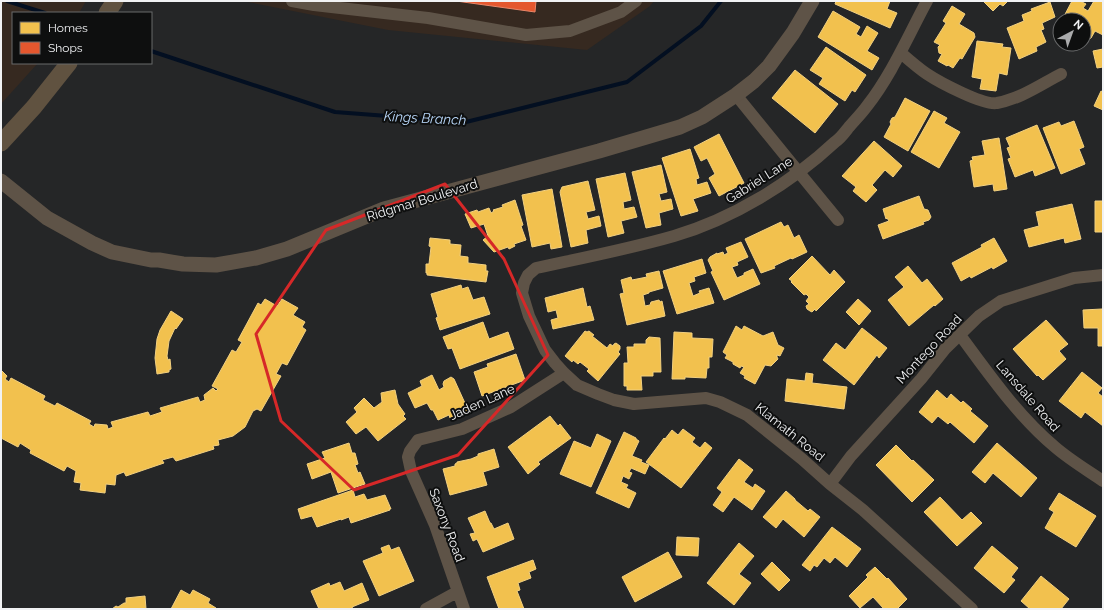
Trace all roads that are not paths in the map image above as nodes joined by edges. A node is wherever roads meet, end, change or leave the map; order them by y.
1 (115, 1) edge
2 (292, 1) edge
3 (636, 1) edge
4 (812, 1) edge
5 (928, 1) edge
6 (108, 12) edge
7 (901, 53) junction
8 (67, 64) edge
9 (1061, 74) dead end
10 (736, 95) junction
11 (1, 143) edge
12 (798, 172) junction
13 (1, 181) edge
14 (838, 220) dead end
15 (528, 275) joint
16 (1103, 275) edge
17 (960, 335) junction
18 (564, 373) junction
19 (410, 451) joint
20 (1103, 481) edge
21 (830, 484) junction
22 (457, 592) junction
23 (426, 609) edge
24 (464, 609) edge
25 (972, 609) edge

1 - 6 main road
2 - 3 street
4 - 10 street, Ridgmar Boulevard
5 - 7 street, Gabriel Lane
7 - 9 street
7 - 12 street, Gabriel Lane
8 - 11 main road
10 - 12 street
10 - 13 street, Ridgmar Boulevard
12 - 14 street
12 - 15 street, Gabriel Lane
15 - 18 street, Klamath Road
16 - 17 street, Montego Road
17 - 20 street, Lansdale Road
17 - 21 street, Montego Road
18 - 19 street, Jaden Lane
18 - 21 street, Klamath Road
19 - 22 street, Saxony Road
21 - 25 street, Klamath Road
22 - 23 street
22 - 24 street, Saxony Road

